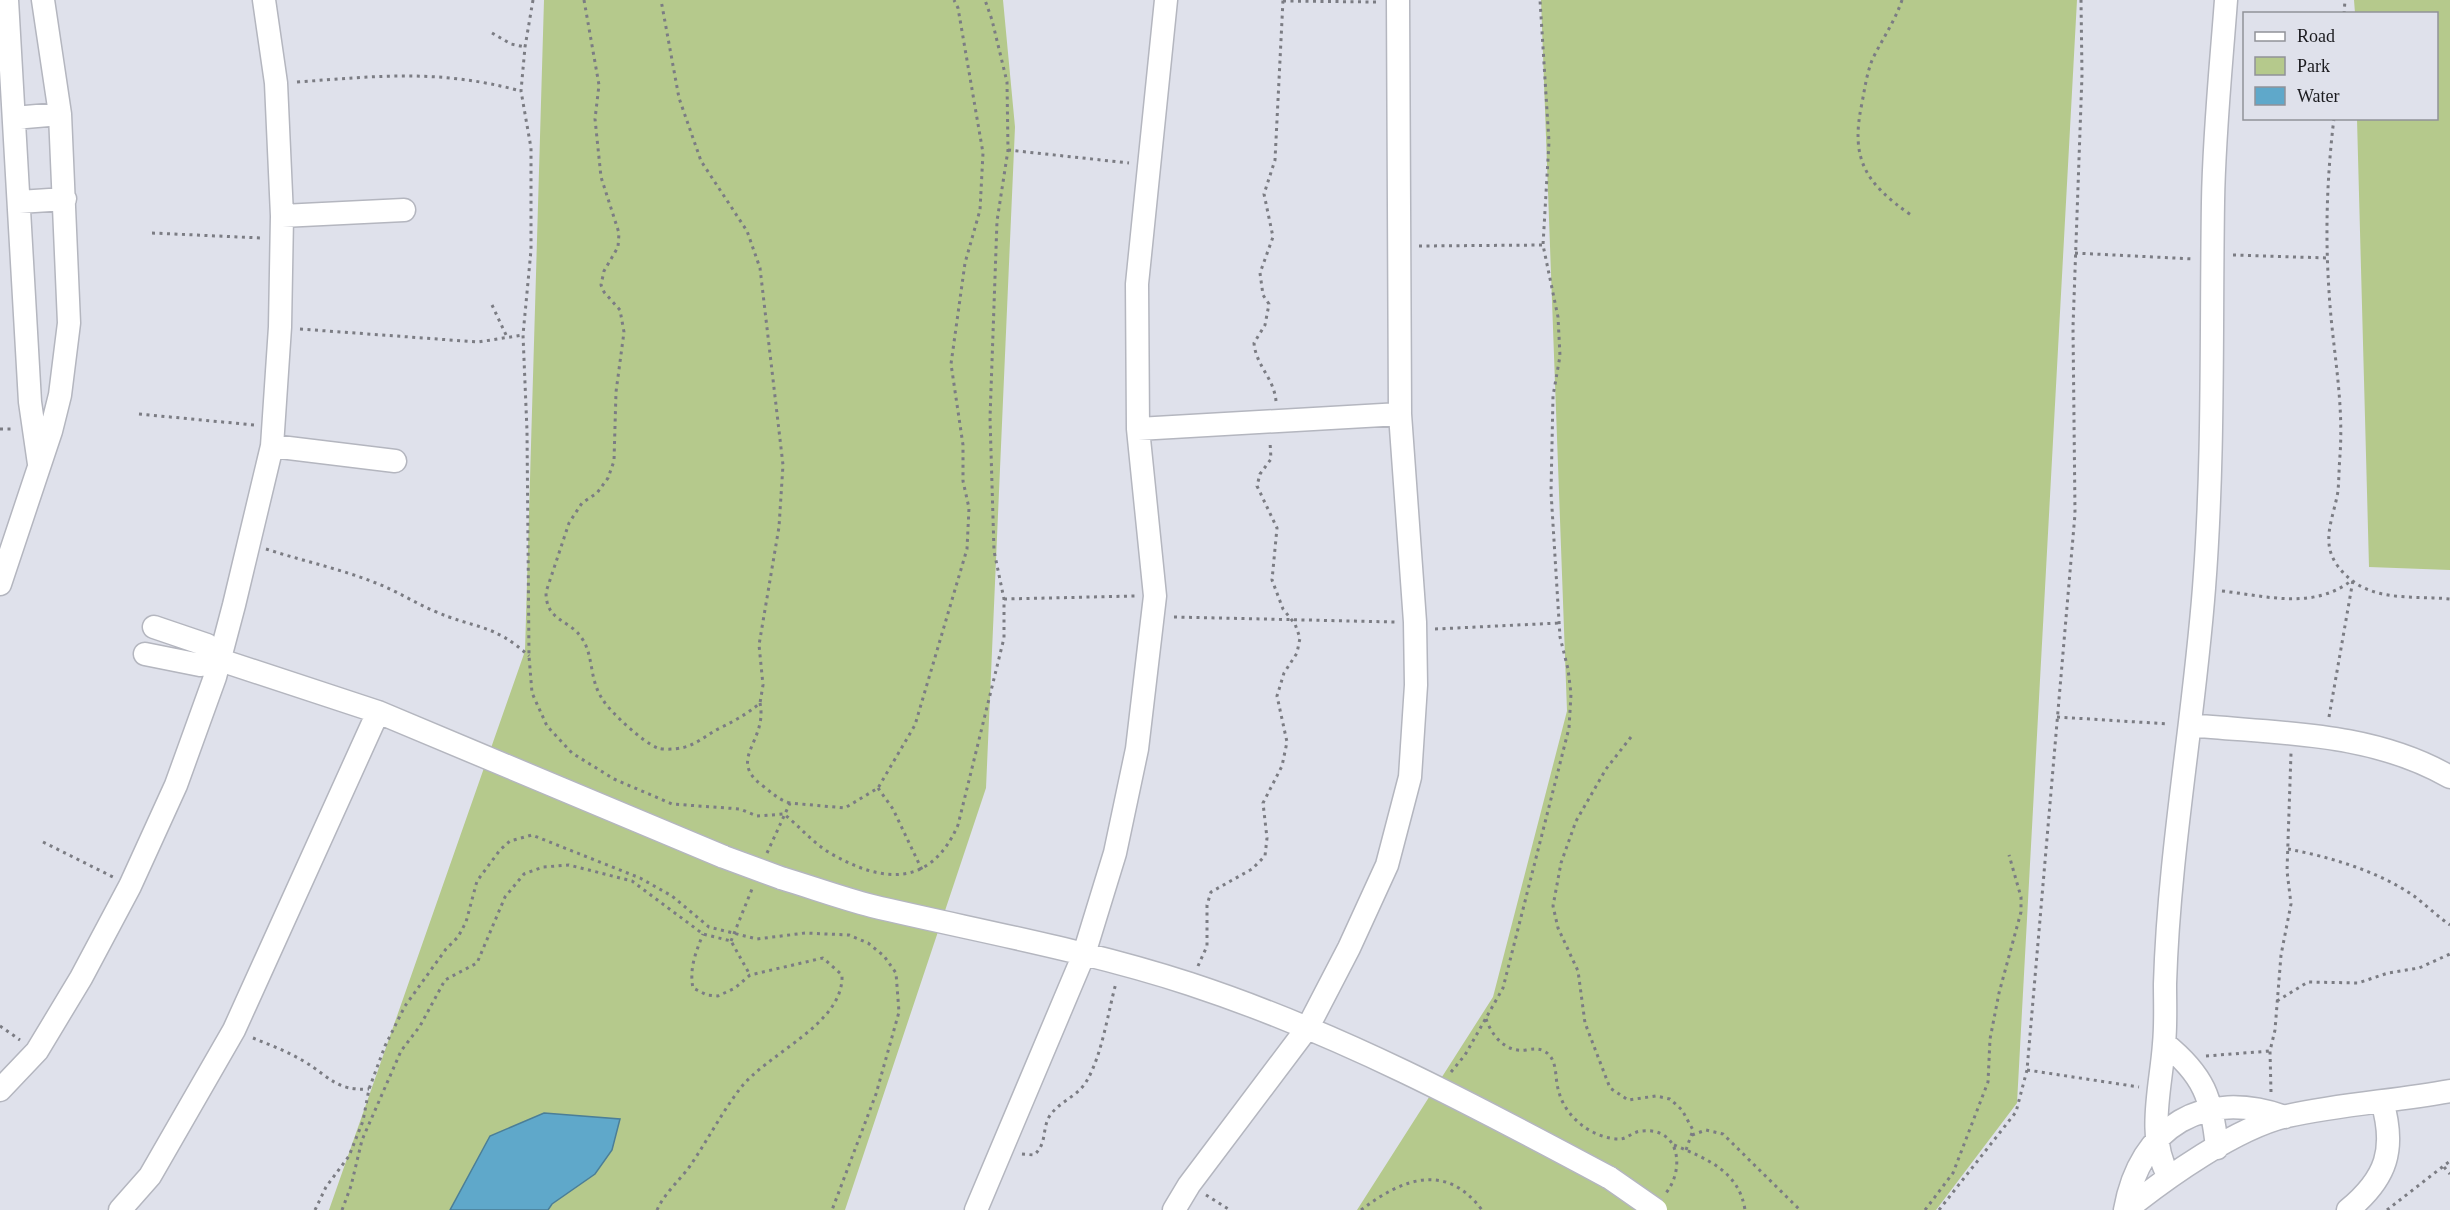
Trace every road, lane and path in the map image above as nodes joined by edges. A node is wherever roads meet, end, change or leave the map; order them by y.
1 (7, 0) edge
2 (44, 0) edge
3 (264, 0) edge
4 (533, 0) edge
5 (584, 0) edge
6 (661, 0) edge
7 (954, 0) edge
8 (985, 0) edge
9 (1166, 0) edge
10 (1283, 0) edge
11 (1540, 0) edge
12 (1902, 0) edge
13 (2081, 0) edge
14 (2226, 0) edge
15 (1398, 1) edge
16 (492, 33) dead end
17 (525, 47) junction
18 (276, 83) junction
19 (521, 91) junction
20 (60, 114) junction
21 (14, 118) junction
22 (2334, 120) edge
23 (1008, 150) junction
24 (1149, 165) junction
25 (65, 199) junction
26 (19, 202) junction
27 (404, 210) dead end
28 (1911, 215) dead end
29 (282, 216) junction
30 (152, 233) dead end
31 (282, 239) junction
32 (1543, 245) junction
33 (1398, 246) junction
34 (2075, 254) junction
35 (2213, 257) junction
36 (2328, 258) junction
37 (492, 305) dead end
38 (280, 327) junction
39 (522, 335) junction
40 (507, 337) junction
41 (139, 414) dead end
42 (1400, 414) junction
43 (1273, 422) junction
44 (1137, 429) junction
45 (273, 436) junction
46 (395, 461) dead end
47 (39, 465) junction
48 (249, 544) junction
49 (2353, 580) junction
50 (0, 584) edge
51 (2204, 589) junction
52 (1005, 599) junction
53 (2450, 599) edge
54 (1155, 606) junction
55 (1290, 620) junction
56 (1559, 623) junction
57 (1415, 626) junction
58 (154, 627) dead end
59 (145, 654) dead end
60 (529, 656) junction
61 (220, 660) junction
62 (760, 702) junction
63 (378, 712) junction
64 (2057, 717) junction
65 (2190, 725) junction
66 (2292, 735) junction
67 (2326, 736) junction
68 (1630, 737) dead end
69 (2450, 777) edge
70 (878, 788) junction
71 (790, 803) junction
72 (784, 814) junction
73 (777, 827) dead end
74 (43, 842) dead end
75 (2288, 849) junction
76 (2009, 855) dead end
77 (922, 870) junction
78 (130, 886) junction
79 (2450, 925) edge
80 (703, 934) junction
81 (734, 934) junction
82 (731, 940) junction
83 (1083, 954) junction
84 (2450, 954) edge
85 (1121, 964) junction
86 (750, 975) junction
87 (1190, 984) junction
88 (2277, 1002) junction
89 (1486, 1019) junction
90 (1308, 1027) junction
91 (234, 1030) junction
92 (2164, 1043) junction
93 (2270, 1051) junction
94 (2188, 1065) junction
95 (2027, 1070) junction
96 (1439, 1086) junction
97 (369, 1089) junction
98 (0, 1090) edge
99 (2158, 1090) junction
100 (2450, 1091) edge
101 (2382, 1101) junction
102 (2213, 1108) junction
103 (2285, 1117) junction
104 (363, 1121) junction
105 (1692, 1135) junction
106 (2156, 1139) junction
107 (362, 1140) junction
108 (1672, 1145) junction
109 (2217, 1148) junction
110 (1686, 1150) junction
111 (1000, 1152) junction
112 (2450, 1161) edge
113 (2444, 1167) junction
114 (2450, 1174) edge
115 (2169, 1178) junction
116 (1189, 1185) junction
117 (1660, 1202) edge
118 (120, 1210) edge
119 (315, 1210) edge
120 (342, 1210) edge
121 (657, 1210) edge
122 (832, 1210) edge
123 (976, 1210) edge
124 (1174, 1210) edge
125 (1230, 1210) edge
126 (1361, 1210) edge
127 (1482, 1210) edge
128 (1745, 1210) edge
129 (1800, 1210) edge
130 (1925, 1210) edge
131 (1939, 1210) edge
132 (2126, 1210) edge
133 (2348, 1210) edge
134 (2387, 1210) edge

1 - 21 street
2 - 20 street
3 - 18 street
4 - 17 path
5 - 62 path
6 - 62 path
7 - 70 path
8 - 23 path
9 - 24 street
10 - 15 path
10 - 43 path
11 - 32 path
12 - 28 path
13 - 34 path
14 - 35 street
15 - 33 street
16 - 17 path
17 - 19 path
18 - 19 path
18 - 29 street
19 - 39 path
20 - 21 street
20 - 25 street
21 - 26 street
22 - 36 path
23 - 24 path
23 - 52 path
24 - 44 street
25 - 26 street
25 - 47 street
26 - 47 street
27 - 29 street
29 - 31 street
30 - 31 path
31 - 38 street
32 - 33 path
32 - 56 path
33 - 42 street
34 - 35 path
34 - 64 path
35 - 36 path
35 - 51 street
36 - 49 path
37 - 40 path
38 - 40 path
38 - 45 street
39 - 40 path
39 - 60 path
41 - 45 path
42 - 43 street
42 - 57 street
43 - 44 street
43 - 55 path
44 - 54 street
45 - 46 street
45 - 48 street
47 - 50 street
48 - 60 path
48 - 61 street
49 - 51 path
49 - 53 path
49 - 67 path
51 - 65 street
52 - 54 path
52 - 77 path
54 - 55 path
54 - 83 street
55 - 57 path
55 - 87 path
56 - 57 path
56 - 89 path
57 - 90 street
58 - 61 street
59 - 61 street
60 - 72 path
61 - 63 street
61 - 78 street
62 - 71 path
63 - 83 street, bridge
63 - 91 street
64 - 65 path
64 - 95 path
65 - 66 street
65 - 92 street
66 - 67 street
66 - 75 path
67 - 69 street
68 - 105 path
70 - 71 path
70 - 77 path
71 - 72 path
72 - 73 path
72 - 77 path
74 - 78 path
75 - 79 path
75 - 88 path
76 - 130 path
78 - 98 street
80 - 82 path
80 - 86 path
80 - 107 path
81 - 82 path
81 - 97 path
81 - 122 path
82 - 86 path
83 - 85 street
83 - 111 street
84 - 88 path
85 - 87 street
85 - 111 path
86 - 121 path
87 - 90 street
88 - 93 path
89 - 96 path
89 - 108 path
90 - 96 street
90 - 116 street
91 - 97 path
91 - 118 street
92 - 94 street
92 - 99 street
93 - 94 path
93 - 103 path
94 - 102 street
95 - 99 path
95 - 131 path
96 - 117 street, bridge
97 - 104 path
99 - 106 street
100 - 101 street
101 - 103 street
101 - 133 street
102 - 103 street
102 - 106 street
102 - 109 street
103 - 109 street
104 - 107 path
104 - 119 path
105 - 110 path
105 - 129 path
106 - 115 street
106 - 132 street
107 - 120 path
108 - 110 path
108 - 117 path
109 - 115 street
110 - 128 path
111 - 123 street
112 - 113 path
113 - 114 path
113 - 134 path
115 - 132 street
116 - 124 street
116 - 125 path
126 - 127 path

